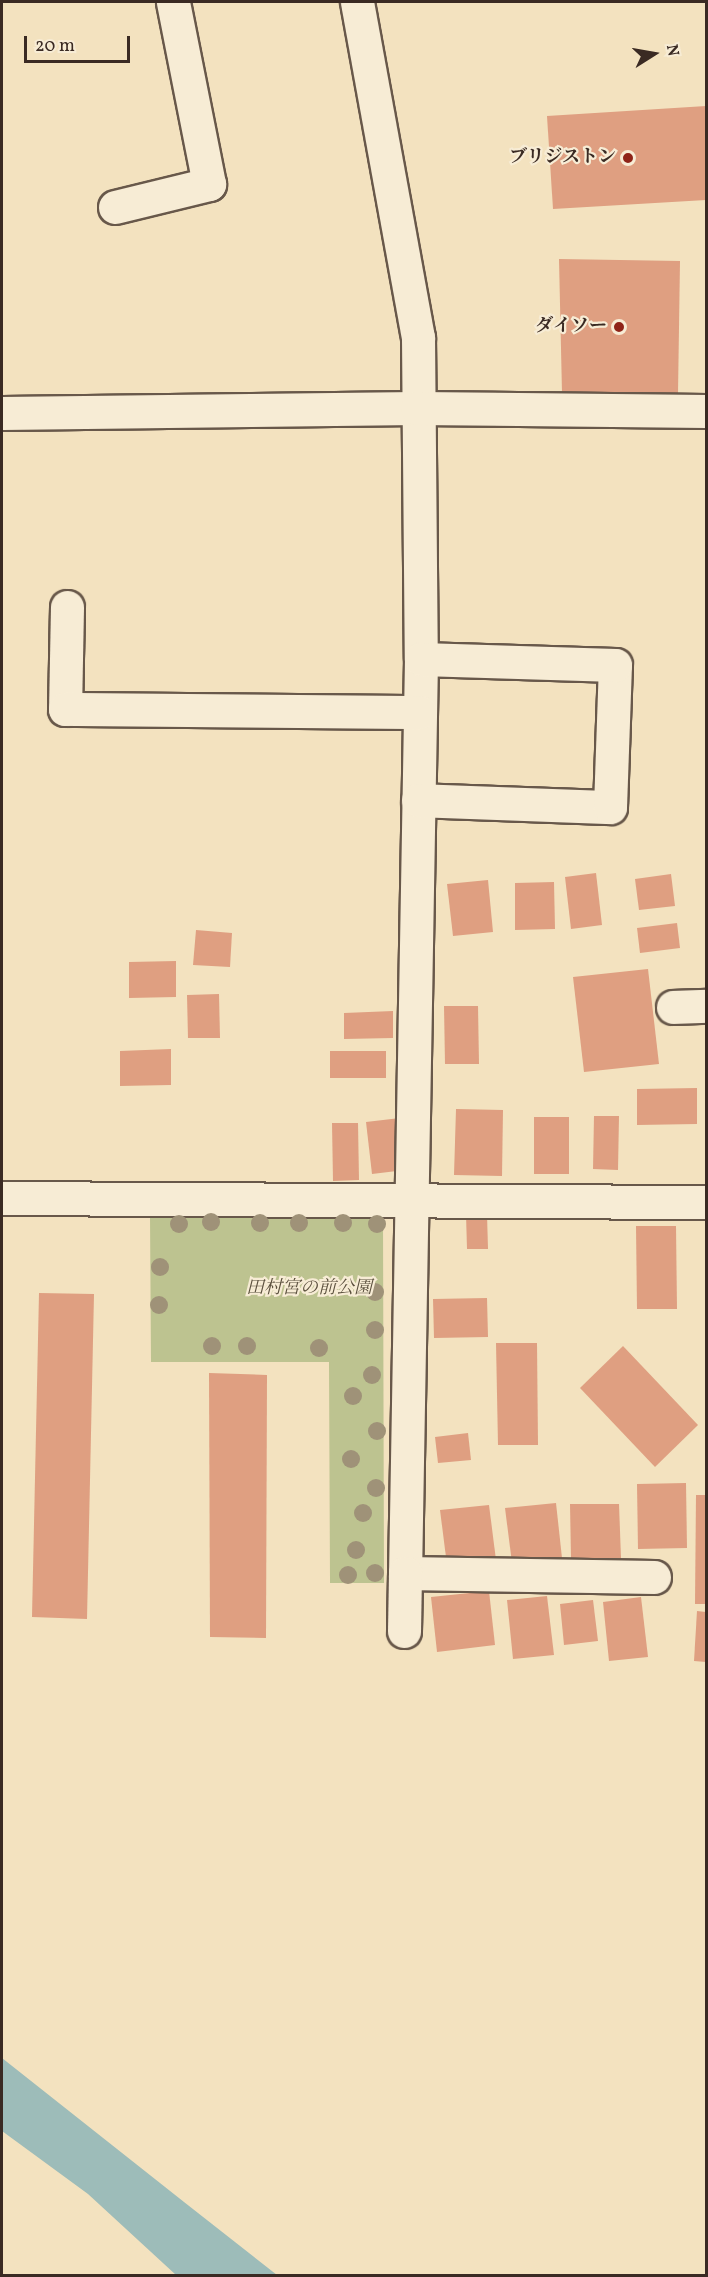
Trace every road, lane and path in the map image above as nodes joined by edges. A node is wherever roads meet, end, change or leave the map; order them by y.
1 (173, 2) edge
2 (357, 2) edge
3 (115, 207) dead end
4 (417, 408) junction
5 (706, 411) edge
6 (2, 413) edge
7 (67, 607) dead end
8 (421, 659) junction
9 (420, 712) junction
10 (418, 800) junction
11 (706, 1006) edge
12 (673, 1007) dead end
13 (2, 1198) edge
14 (409, 1201) junction
15 (706, 1202) edge
16 (405, 1574) junction
17 (654, 1577) dead end
18 (404, 1631) dead end

1 - 3 street
2 - 4 street
4 - 5 street
4 - 6 street
4 - 8 street
7 - 9 street
8 - 9 street
8 - 10 street
9 - 10 street
10 - 14 street
11 - 12 street
13 - 14 street
14 - 15 street
14 - 16 street
16 - 17 street
16 - 18 street

